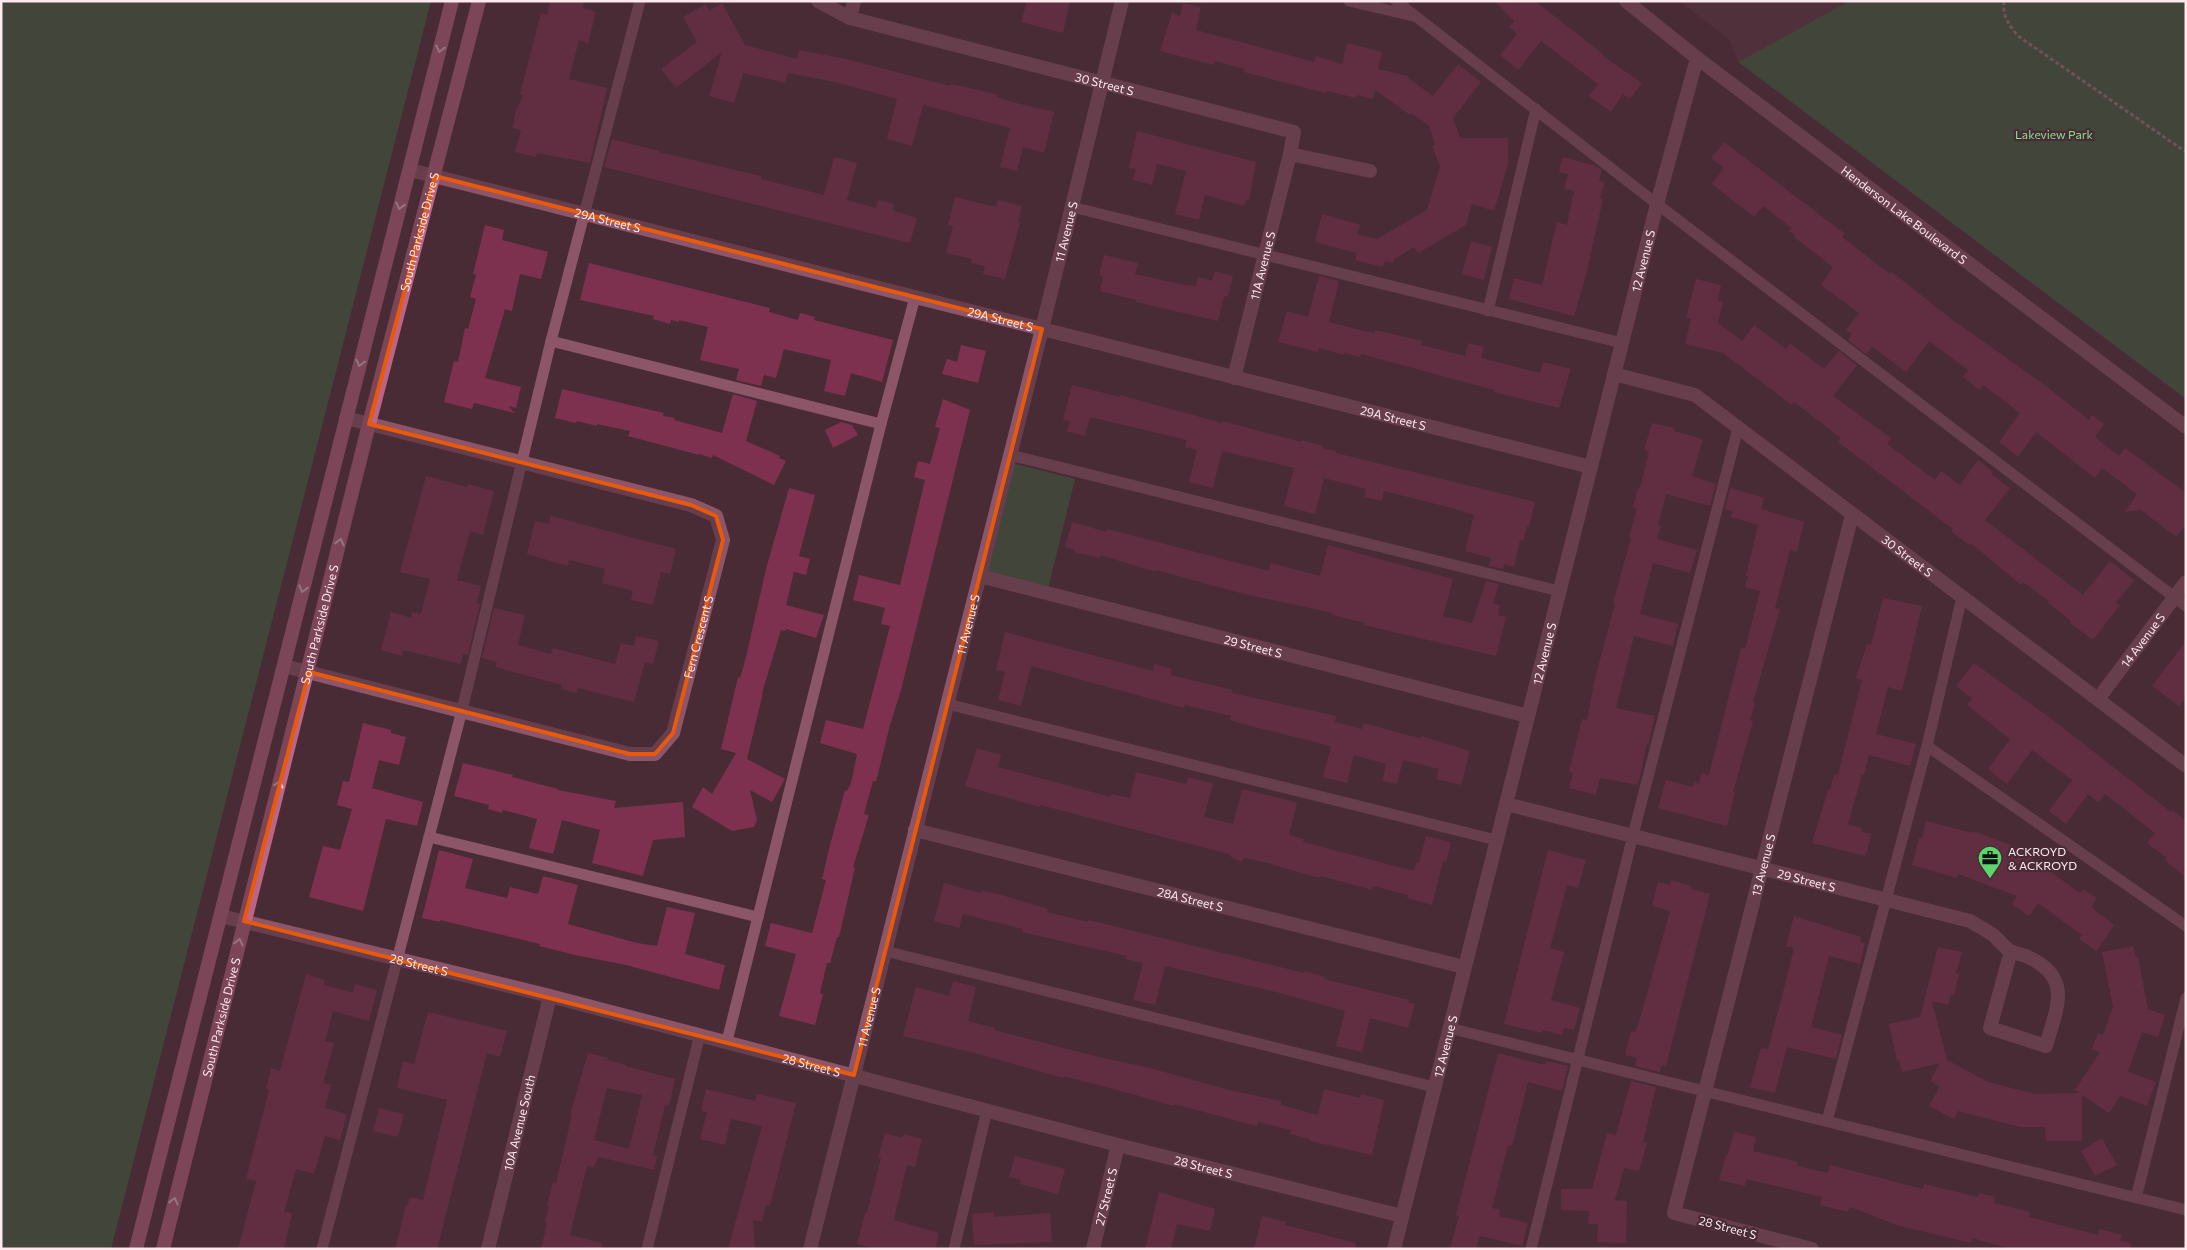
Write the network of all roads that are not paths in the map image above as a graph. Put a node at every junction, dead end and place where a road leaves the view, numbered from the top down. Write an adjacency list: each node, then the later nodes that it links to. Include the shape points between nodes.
1 (452, 1): 16 (main road, South Parkside Drive S, one-way to 16)
2 (479, 1): 18 (main road, South Parkside Drive S)
3 (640, 1): 21 (lane)
4 (818, 1): 11 (street, 30 Street S)
5 (854, 1): 11 (street)
6 (1122, 1): 13 (street, 11 Avenue S)
7 (1349, 1): 10 (lane)
8 (1396, 1): 10 (lane)
9 (1626, 1): 12 (street, Henderson Lake Boulevard S)
10 (1417, 17): 14 (lane)
11 (850, 18): 13 (street, 30 Street S)
12 (1697, 58): 19 (street, 12 Avenue S); 33 (street, Henderson Lake Boulevard S)
13 (1102, 83): 15 (street, 30 Street S, via 1294,132); 20 (street, 11 Avenue S)
14 (1536, 109): 19 (lane); 24 (lane)
15 (1290, 154): 17 (street); 22 (street, 11A Avenue S)
16 (410, 170): 18 (street, 29A Street S); 30 (main road, South Parkside Drive S, one-way to 30)
17 (1370, 171)
18 (435, 176): 21 (street, 29A Street S); 31 (main road, South Parkside Drive S)
19 (1657, 204): 27 (street, 12 Avenue S); 43 (lane)
20 (1072, 206): 22 (lane); 25 (street, 11 Avenue S)
21 (585, 213): 23 (street, 29A Street S); 26 (lane)
22 (1265, 256): 24 (lane); 29 (street, 11A Avenue S)
23 (915, 297): 25 (street, 29A Street S); 32 (lane)
24 (1488, 311): 27 (lane)
25 (1042, 329): 29 (street, 29A Street S); 35 (street, 11 Avenue S)
26 (551, 341): 32 (lane); 36 (lane)
27 (1622, 344): 28 (street, 12 Avenue S)
28 (1614, 374): 34 (street, 30 Street S, via 1695,395); 37 (street, 12 Avenue S)
29 (1234, 378): 37 (street, 29A Street S)
30 (346, 418): 31 (street, Fern Crescent S); 45 (main road, South Parkside Drive S, one-way to 45)
31 (369, 424): 36 (street, Fern Crescent S); 46 (main road, South Parkside Drive S, one-way to 31)
32 (881, 424): 61 (lane)
33 (2186, 427)
34 (1738, 428): 38 (street, 30 Street S); 55 (lane)
35 (1010, 454): 39 (street, 11 Avenue S); 41 (lane)
36 (522, 462): 49 (lane); 49 (street, Fern Crescent S, via 691,505 716,516 724,540 673,733 655,754 630,754)
37 (1591, 467): 41 (street, 12 Avenue S)
38 (1852, 515): 42 (street, 30 Street S); 58 (street, 13 Avenue S)
39 (980, 576): 48 (street, 11 Avenue S); 50 (street, 29 Street S)
40 (2186, 582): 43 (street, 14 Avenue S)
41 (1559, 591): 50 (street, 12 Avenue S)
42 (1962, 597): 47 (street, 30 Street S); 51 (lane)
43 (2174, 597): 44 (lane); 47 (street, 14 Avenue S)
44 (2186, 606)
45 (284, 666): 46 (street, Fern Crescent S); 60 (main road, South Parkside Drive S)
46 (309, 672): 49 (street, Fern Crescent S); 62 (main road, South Parkside Drive S, one-way to 46)
47 (2098, 699): 52 (street, 30 Street S)
48 (947, 704): 54 (street, 11 Avenue S); 57 (lane)
49 (462, 710): 56 (lane)
50 (1528, 716): 53 (street, 12 Avenue S)
51 (1927, 746): 59 (lane); 63 (lane)
52 (2186, 766)
53 (1506, 804): 55 (street, 29 Street S); 57 (street, 12 Avenue S)
54 (915, 830): 64 (street, 11 Avenue S); 67 (street, 28A Street S)
55 (1632, 835): 58 (street, 29 Street S); 73 (lane)
56 (429, 837): 61 (lane); 66 (lane)
57 (1496, 840): 67 (street, 12 Avenue S)
58 (1762, 867): 59 (street, 29 Street S); 76 (street, 13 Avenue S)
59 (1885, 899): 65 (street, 29 Street S, via 1970,921); 78 (lane)
60 (221, 916): 62 (street, 28 Street S); 84 (main road, South Parkside Drive S)
61 (758, 917): 72 (lane)
62 (244, 921): 66 (street, 28 Street S); 85 (main road, South Parkside Drive S, one-way to 62)
63 (2186, 926)
64 (885, 951): 74 (street, 11 Avenue S); 75 (lane)
65 (2011, 951): 65 (street, 29 Street S, via 1990,1028 2046,1046 2059,990 2054,978 2040,964)
66 (396, 958): 68 (street, 28 Street S); 86 (lane)
67 (1464, 968): 70 (street, 12 Avenue S)
68 (550, 996): 71 (street, 28 Street S); 87 (street, 10A Avenue South)
69 (2186, 998): 80 (lane)
70 (1449, 1028): 73 (lane); 75 (street, 12 Avenue S)
71 (700, 1034): 72 (street, 28 Street S); 88 (lane)
72 (727, 1041): 74 (street, 28 Street S)
73 (1577, 1060): 76 (lane); 93 (lane)
74 (854, 1075): 77 (street, 28 Street S); 89 (street, 11 Avenue S)
75 (1434, 1088): 83 (street, 12 Avenue S)
76 (1705, 1091): 78 (lane); 82 (street, 13 Avenue S)
77 (987, 1110): 79 (street, 28 Street S); 90 (lane)
78 (1827, 1121): 80 (lane)
79 (1118, 1145): 83 (street, 28 Street S); 91 (street, 27 Street S)
80 (2136, 1198): 81 (lane)
81 (2186, 1210)
82 (1674, 1212): 94 (street, 28 Street S)
83 (1402, 1216): 92 (street, 12 Avenue S)
84 (136, 1249)
85 (163, 1249)
86 (322, 1249)
87 (488, 1249)
88 (647, 1249)
89 (810, 1249)
90 (954, 1249)
91 (1092, 1249)
92 (1394, 1249)
93 (1531, 1249)
94 (1812, 1249)

